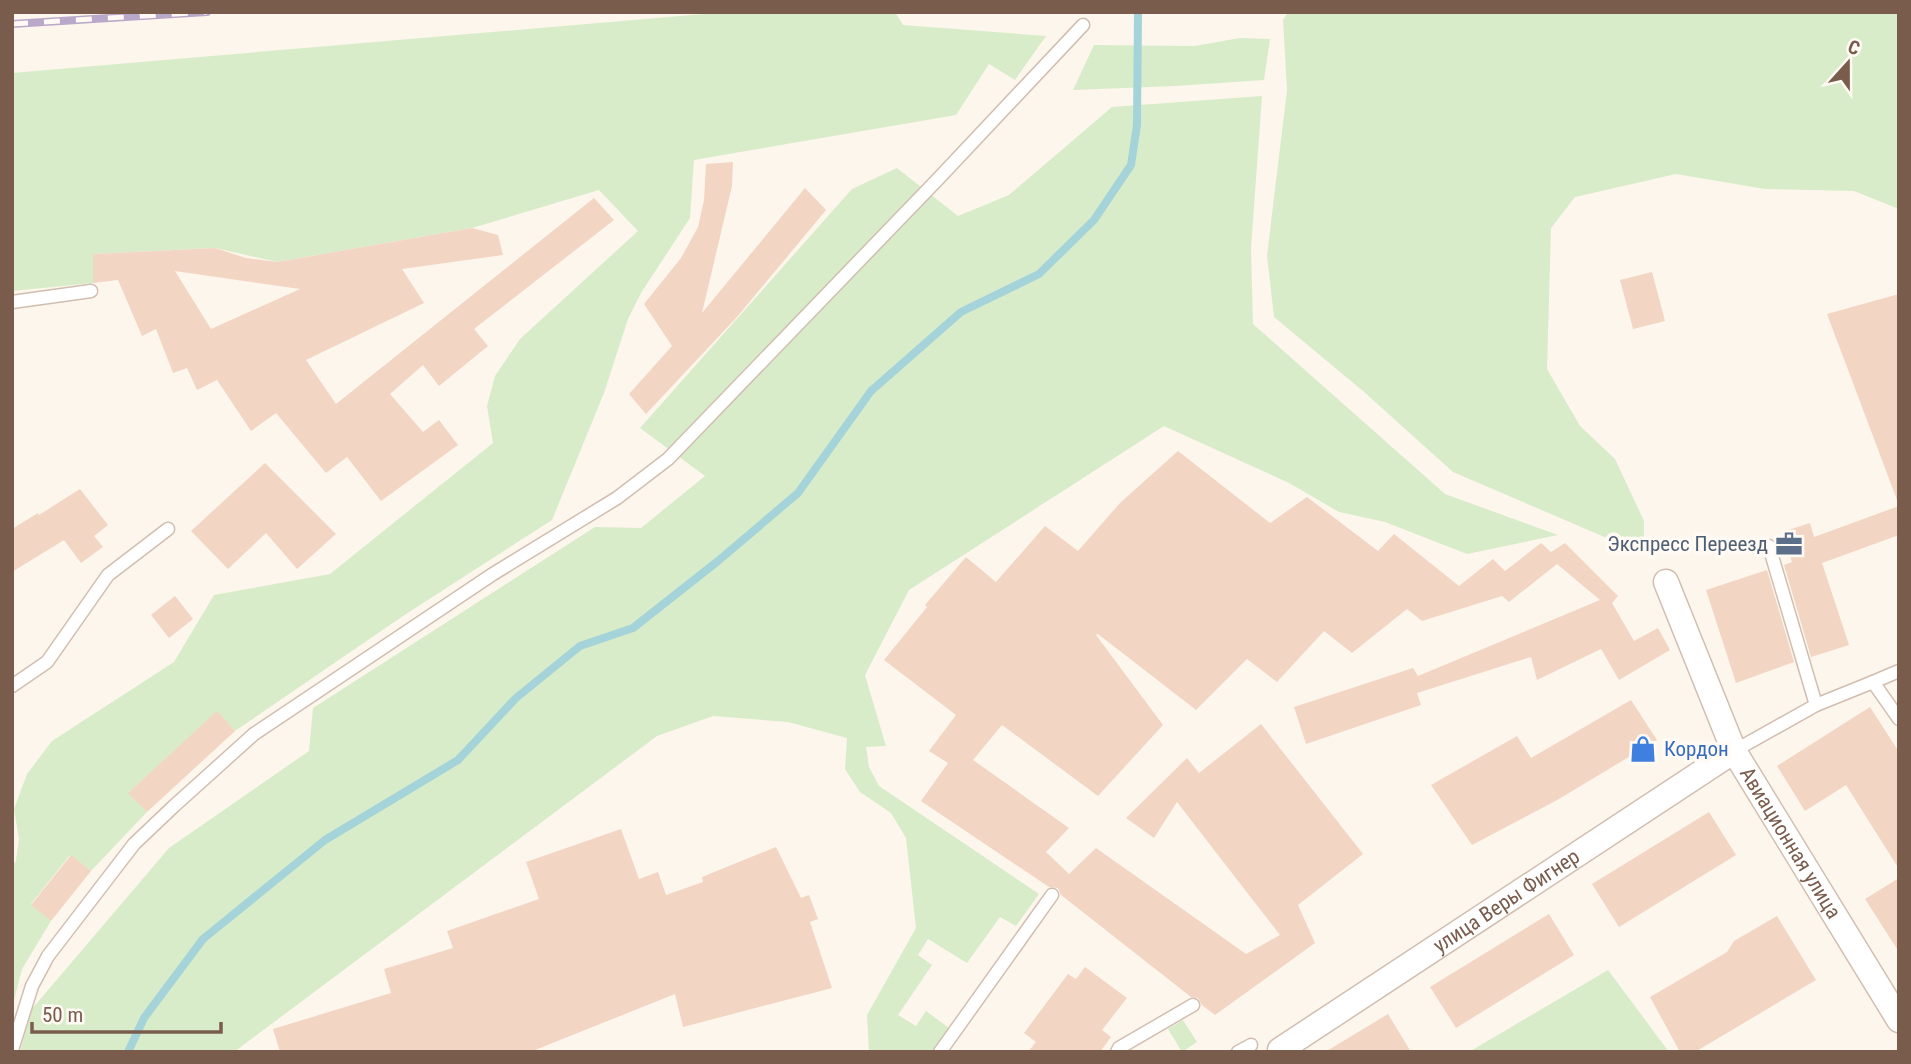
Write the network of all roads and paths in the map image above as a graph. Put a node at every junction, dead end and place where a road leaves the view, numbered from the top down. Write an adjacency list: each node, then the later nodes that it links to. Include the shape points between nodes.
1 (1083, 25): 17 (lane, via 668,459 617,498 493,574 254,734 134,844 48,956 32,986)
2 (91, 290): 3 (lane)
3 (12, 302)
4 (168, 529): 9 (lane, via 108,575 47,662)
5 (1769, 545): 10 (lane)
6 (1666, 582): 12 (street, Авиационная улица)
7 (1899, 671): 8 (lane)
8 (1873, 682): 10 (lane); 11 (lane)
9 (12, 686)
10 (1816, 705): 12 (lane)
11 (1899, 719)
12 (1734, 751): 15 (street, Авиационная улица); 18 (street, улица Веры Фигнер)
13 (1052, 895): 19 (lane)
14 (1193, 1005): 20 (lane)
15 (1899, 1020)
16 (1251, 1045): 21 (lane)
17 (12, 1050)
18 (1280, 1051)
19 (940, 1052)
20 (1117, 1052)
21 (1238, 1052)

